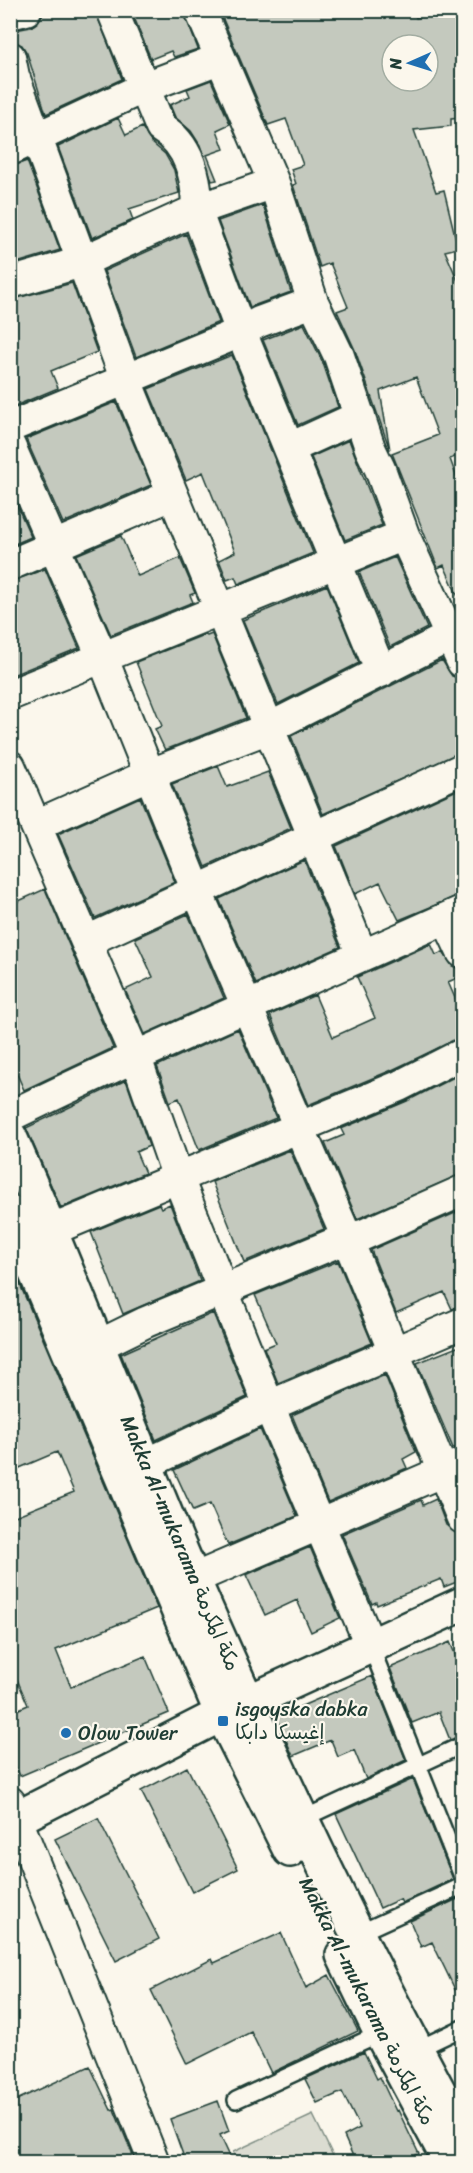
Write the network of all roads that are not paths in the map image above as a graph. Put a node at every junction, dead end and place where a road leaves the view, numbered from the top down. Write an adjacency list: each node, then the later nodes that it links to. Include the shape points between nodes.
1 (26, 10): 4 (street)
2 (112, 10): 7 (street)
3 (200, 10): 6 (street)
4 (10, 14)
5 (10, 57): 8 (street)
6 (219, 59): 7 (street); 10 (street)
7 (145, 87): 8 (street); 11 (street, via 161,128 176,136 185,152 198,193)
8 (39, 138): 9 (street); 12 (street)
9 (10, 150)
10 (274, 183): 11 (street); 14 (street)
11 (196, 210): 12 (street); 15 (street)
12 (81, 261): 13 (street); 16 (street)
13 (10, 283)
14 (313, 302): 15 (street); 17 (street, via 339,356)
15 (241, 332): 16 (street); 20 (street)
16 (124, 378): 18 (street); 21 (street)
17 (360, 416): 20 (street); 22 (street)
18 (10, 427)
19 (10, 446): 23 (street)
20 (290, 448): 24 (street)
21 (172, 495): 23 (street); 26 (street)
22 (404, 535): 24 (street); 27 (street)
23 (54, 545): 25 (street); 28 (street)
24 (336, 562): 26 (street); 29 (street)
25 (10, 565)
26 (220, 610): 28 (street); 31 (street)
27 (458, 643): 29 (street)
28 (103, 659): 30 (street); 34 (street)
29 (381, 672): 31 (street)
30 (10, 695)
31 (269, 728): 34 (street); 36 (street)
32 (10, 766): 35 (street)
33 (462, 769): 36 (street)
34 (148, 775): 35 (street); 37 (street)
35 (36, 825): 39 (street)
36 (315, 837): 37 (street); 41 (street)
37 (196, 889): 39 (street); 42 (street)
38 (454, 914): 40 (street); 41 (street)
39 (87, 941): 44 (street)
40 (462, 952)
41 (362, 955): 42 (street)
42 (247, 1008): 44 (street); 46 (street)
43 (462, 1054): 46 (street)
44 (135, 1055): 45 (street); 48 (street)
45 (10, 1116)
46 (300, 1128): 48 (street); 52 (street)
47 (10, 1137): 51 (main road, Makka Al-mukarama مكة المكرمة)
48 (178, 1178): 51 (street); 53 (street)
49 (462, 1191): 52 (street)
50 (10, 1212): 65 (main road, Makka Al-mukarama مكة المكرمة)
51 (52, 1230): 55 (main road, Makka Al-mukarama مكة المكرمة)
52 (347, 1238): 53 (street); 56 (street)
53 (224, 1289): 55 (street); 57 (street)
54 (462, 1323): 56 (street)
55 (97, 1346): 58 (main road, Makka Al-mukarama مكة المكرمة)
56 (395, 1351): 57 (street); 59 (street)
57 (269, 1406): 58 (street); 61 (street)
58 (146, 1464): 62 (main road, Makka Al-mukarama مكة المكرمة)
59 (453, 1467): 60 (street); 61 (street)
60 (462, 1518)
61 (319, 1524): 62 (street); 64 (street)
62 (193, 1579): 65 (main road, Makka Al-mukarama مكة المكرمة)
63 (462, 1604): 64 (main road)
64 (371, 1647): 65 (main road); 67 (lane)
65 (236, 1709): 68 (main road); 69 (main road, Makka Al-mukarama مكة المكرمة); 74 (main road, Makka Al-mukarama مكة المكرمة)
66 (462, 1745): 67 (lane)
67 (418, 1766): 69 (lane); 70 (lane)
68 (13, 1814): 78 (street)
69 (300, 1820): 72 (main road, Makka Al-mukarama مكة المكرمة)
70 (462, 1876)
71 (462, 1886): 72 (lane)
72 (357, 1934): 75 (main road, Makka Al-mukarama مكة المكرمة)
73 (462, 2028): 75 (lane)
74 (381, 2033): 76 (lane); 77 (main road, Makka Al-mukarama مكة المكرمة)
75 (416, 2050): 77 (main road, Makka Al-mukarama مكة المكرمة)
76 (236, 2100)
77 (456, 2153)
78 (154, 2163)

